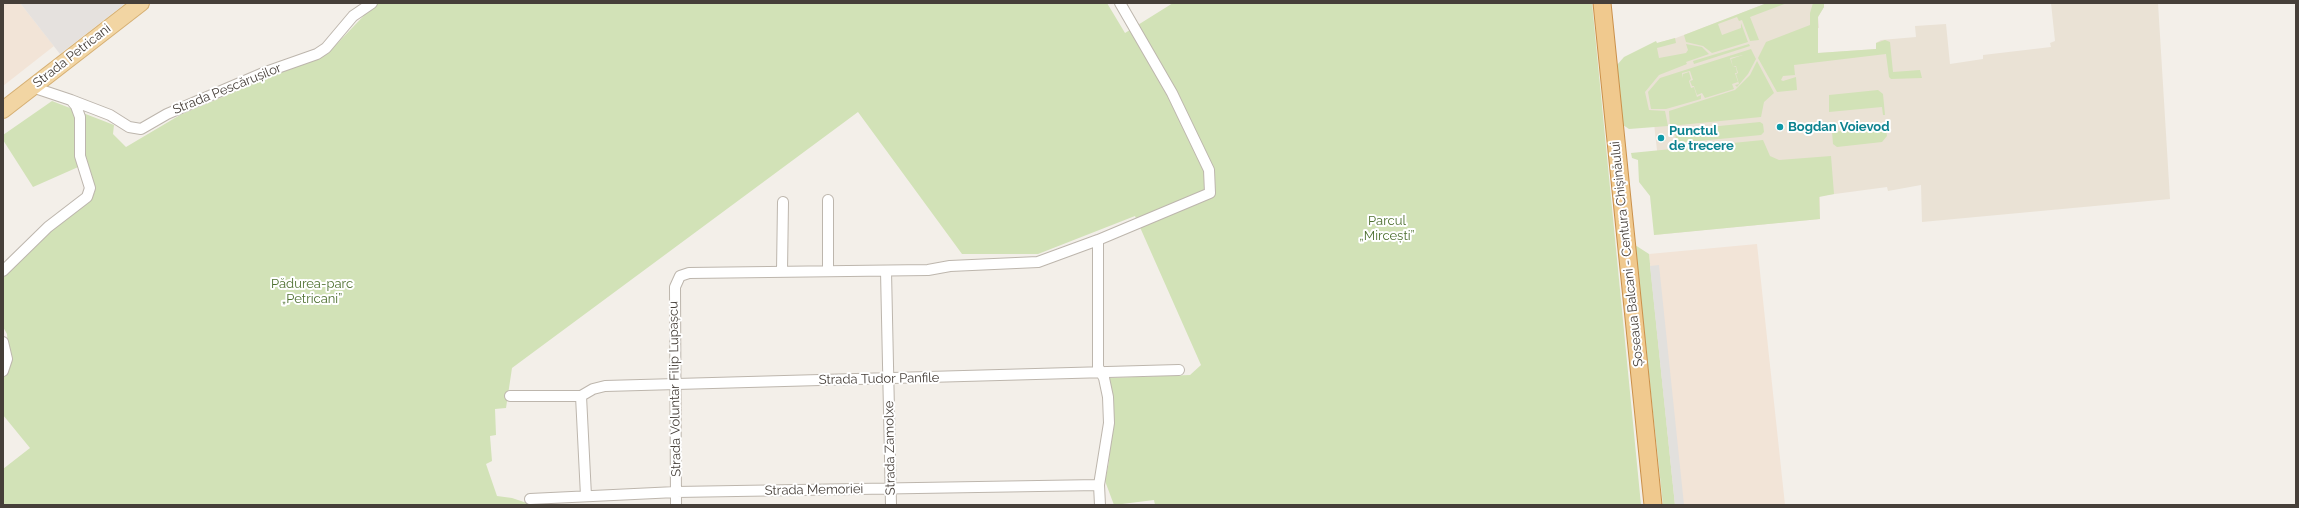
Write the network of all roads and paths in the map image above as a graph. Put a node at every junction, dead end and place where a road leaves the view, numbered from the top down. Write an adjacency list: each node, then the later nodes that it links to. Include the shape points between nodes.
1 (141, 3): 5 (main road, Strada Petricani)
2 (372, 3): 6 (street, Strada Pescărușilor, via 353,16 326,48 317,54 263,73 166,114 141,129 129,127 110,115)
3 (1120, 3): 10 (street, via 1172,93 1209,170 1210,193)
4 (1602, 3): 32 (highway, Șoseaua Balcani - Centura Chișinăului)
5 (32, 87): 6 (street, Strada Pescărușilor); 7 (main road, Strada Petricani)
6 (71, 100): 11 (street, via 80,117 80,156 90,188 87,197 48,227)
7 (3, 110)
8 (828, 200): 14 (street)
9 (783, 202): 12 (street)
10 (1098, 240): 13 (street, via 1038,262); 18 (street, via 1098,367)
11 (3, 271)
12 (782, 271): 14 (street); 20 (street, Strada Voluntar Filip Lupașcu, via 689,273 680,276 674,287)
13 (886, 271): 14 (street); 19 (street, Strada Zamolxe)
14 (828, 272)
15 (3, 342): 17 (street, via 7,359)
16 (1179, 370): 18 (street, Strada Tudor Panfile)
17 (3, 371)
18 (1101, 373): 19 (street, Strada Tudor Panfile); 23 (street, via 1108,397 1109,423)
19 (888, 379): 20 (street, Strada Tudor Panfile); 24 (street, Strada Zamolxe)
20 (674, 384): 22 (street, Strada Tudor Panfile, via 605,386); 25 (street, Strada Voluntar Filip Lupașcu)
21 (510, 396): 22 (street, Strada Tudor Panfile)
22 (581, 396): 26 (street)
23 (1100, 485): 24 (street, Strada Memoriei); 31 (street)
24 (890, 488): 25 (street, Strada Memoriei); 30 (street, Strada Zamolxe)
25 (676, 492): 28 (street, Strada Memoriei); 29 (street, Strada Voluntar Filip Lupașcu)
26 (586, 496): 27 (street, Strada Memoriei); 28 (street, Strada Memoriei)
27 (530, 499)
28 (607, 500)
29 (676, 505)
30 (891, 505)
31 (1100, 505)
32 (1653, 505)

